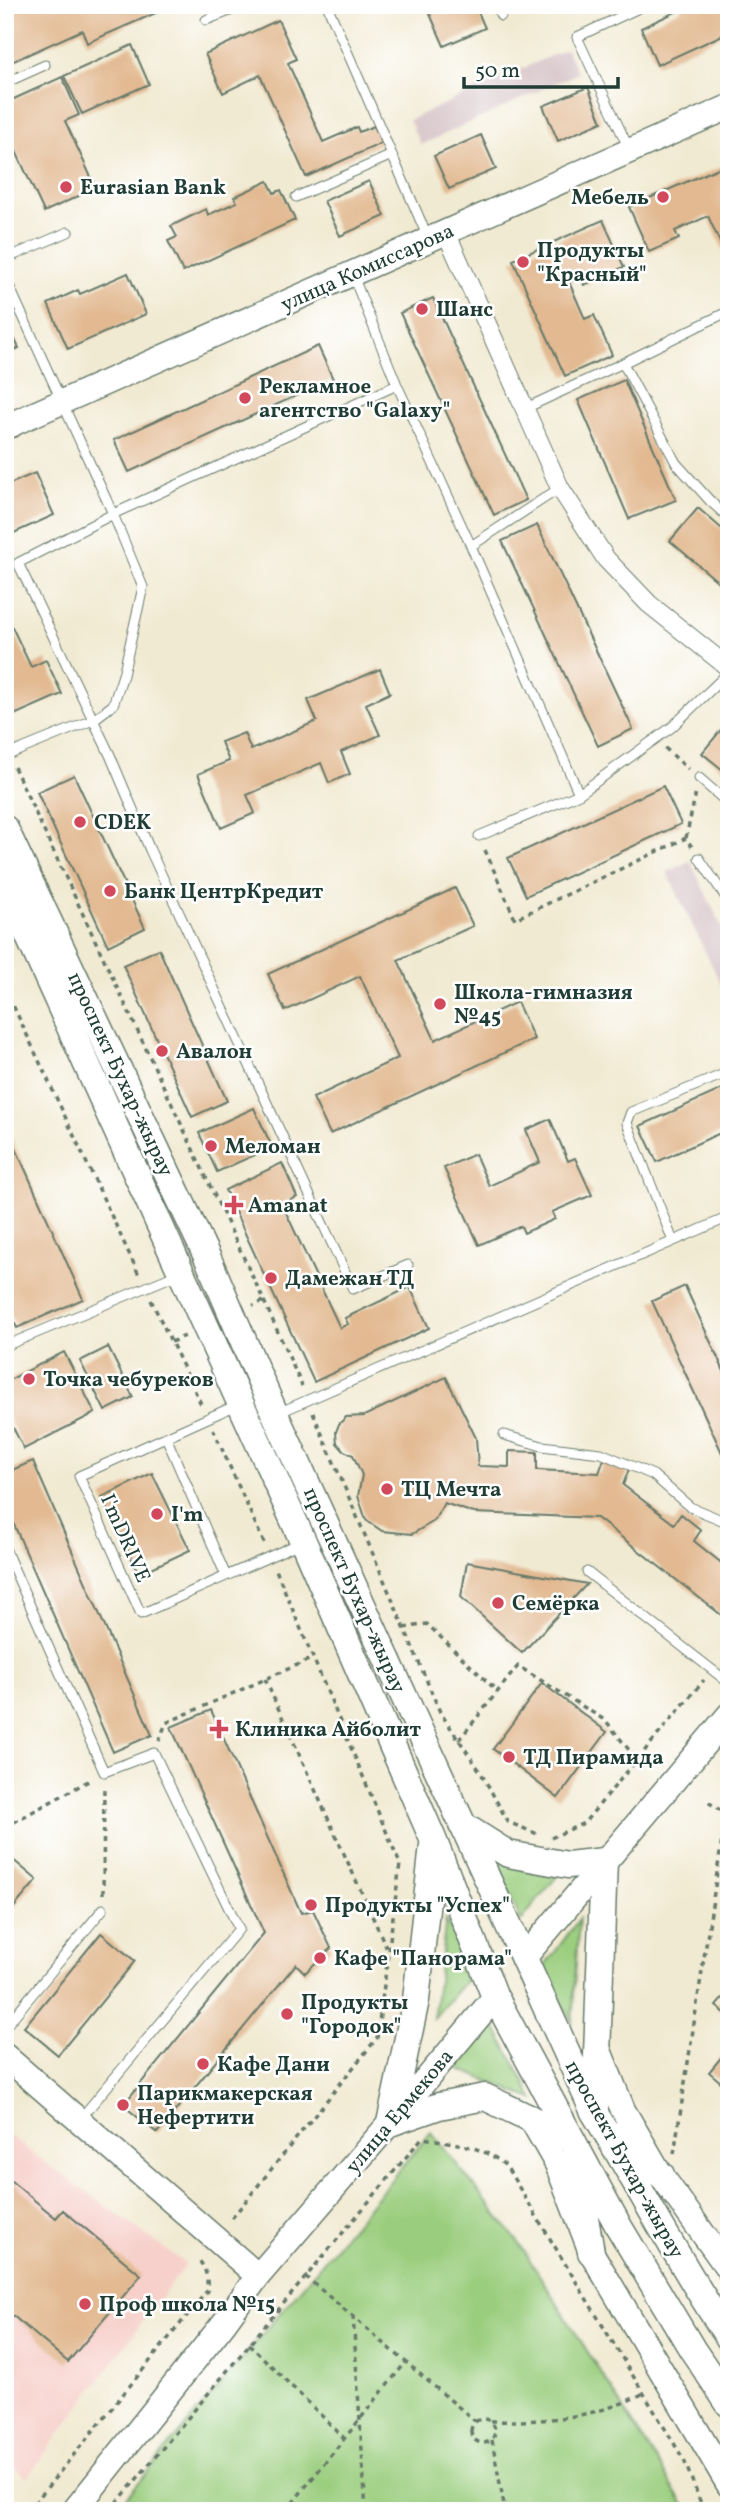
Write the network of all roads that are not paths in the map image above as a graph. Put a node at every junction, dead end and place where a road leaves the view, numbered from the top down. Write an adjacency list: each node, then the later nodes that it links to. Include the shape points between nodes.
1 (245, 5): 6 (lane)
2 (327, 5): 11 (lane)
3 (497, 5): 5 (lane)
4 (640, 7): 10 (lane, via 577,37)
5 (501, 16)
6 (206, 20)
7 (45, 65): 8 (lane)
8 (5, 83)
9 (729, 107): 10 (street, улица Комиссарова)
10 (630, 150): 14 (street, улица Комиссарова)
11 (392, 155): 12 (lane); 14 (lane)
12 (296, 197)
13 (68, 232): 15 (lane)
14 (438, 236): 16 (street, улица Комиссарова); 22 (street)
15 (5, 259)
16 (352, 275): 20 (lane); 21 (street, улица Комиссарова)
17 (5, 277): 21 (lane)
18 (729, 314): 19 (lane)
19 (624, 363): 22 (lane); 26 (lane, via 676,463)
20 (397, 386): 25 (lane); 27 (lane)
21 (63, 402): 23 (street, улица Комиссарова); 25 (lane)
22 (526, 408): 24 (street)
23 (7, 425)
24 (560, 488): 27 (lane); 28 (street, via 606,559 649,604)
25 (113, 514): 29 (lane, via 142,587 113,705); 29 (lane, via 18,563)
26 (729, 518)
27 (471, 546): 32 (lane)
28 (729, 670): 32 (lane, via 673,727)
29 (93, 719): 30 (lane); 43 (lane, via 353,1289)
30 (7, 755)
31 (699, 778): 33 (lane)
32 (579, 794): 35 (lane)
33 (729, 804)
34 (5, 829): 42 (main road, проспект Бухар-жырау)
35 (479, 836)
36 (699, 858): 38 (lane)
37 (5, 884): 44 (main road, проспект Бухар-жырау)
38 (729, 902)
39 (729, 1072): 41 (lane, via 631,1112 627,1123)
40 (729, 1217): 41 (lane)
41 (673, 1241): 47 (lane)
42 (209, 1261): 44 (main road); 47 (main road, проспект Бухар-жырау)
43 (408, 1265)
44 (183, 1272): 45 (lane); 46 (main road, проспект Бухар-жырау)
45 (5, 1346)
46 (241, 1404): 49 (lane, I'mDRIVE); 51 (main road, проспект Бухар-жырау)
47 (275, 1414): 57 (main road, проспект Бухар-жырау)
48 (504, 1435): 50 (lane, via 542,1446 601,1453 653,1475 690,1507)
49 (166, 1437): 54 (lane); 54 (lane, I'mDRIVE, via 79,1476 141,1614)
50 (729, 1523)
51 (303, 1541): 54 (lane, I'mDRIVE); 58 (main road, проспект Бухар-жырау)
52 (5, 1549): 68 (lane, via 104,1772 155,1753 239,1929)
53 (587, 1572): 55 (lane)
54 (226, 1576)
55 (729, 1683)
56 (729, 1715): 59 (street, улица Ермекова)
57 (462, 1825): 59 (main road, via 508,1854 568,1865); 61 (main road, проспект Бухар-жырау)
58 (433, 1839): 62 (main road, проспект Бухар-жырау); 69 (main road, via 416,2000)
59 (604, 1861): 61 (street, улица Ермекова); 64 (main road)
60 (103, 1909): 63 (lane)
61 (523, 1959): 62 (main road, улица Ермекова); 66 (main road, проспект Бухар-жырау)
62 (495, 1997): 69 (street, улица Ермекова); 70 (main road, проспект Бухар-жырау)
63 (5, 2027)
64 (598, 2048): 66 (main road); 71 (street, via 623,2110)
65 (5, 2056): 68 (street)
66 (594, 2112): 71 (main road, проспект Бухар-жырау)
67 (530, 2117): 69 (main road, via 485,2097); 70 (main road); 72 (street, via 557,2164)
68 (80, 2119): 74 (street)
69 (390, 2123): 74 (street, улица Ермекова)
70 (571, 2138): 72 (main road); 76 (main road, проспект Бухар-жырау, via 619,2227)
71 (659, 2175): 73 (street); 75 (main road, проспект Бухар-жырау, via 694,2285)
72 (591, 2252): 77 (street)
73 (729, 2270)
74 (258, 2276): 80 (street, улица Ермекова)
75 (729, 2338)
76 (729, 2404)
77 (729, 2485)
78 (5, 2504): 79 (lane)
79 (13, 2511)
80 (74, 2511)

